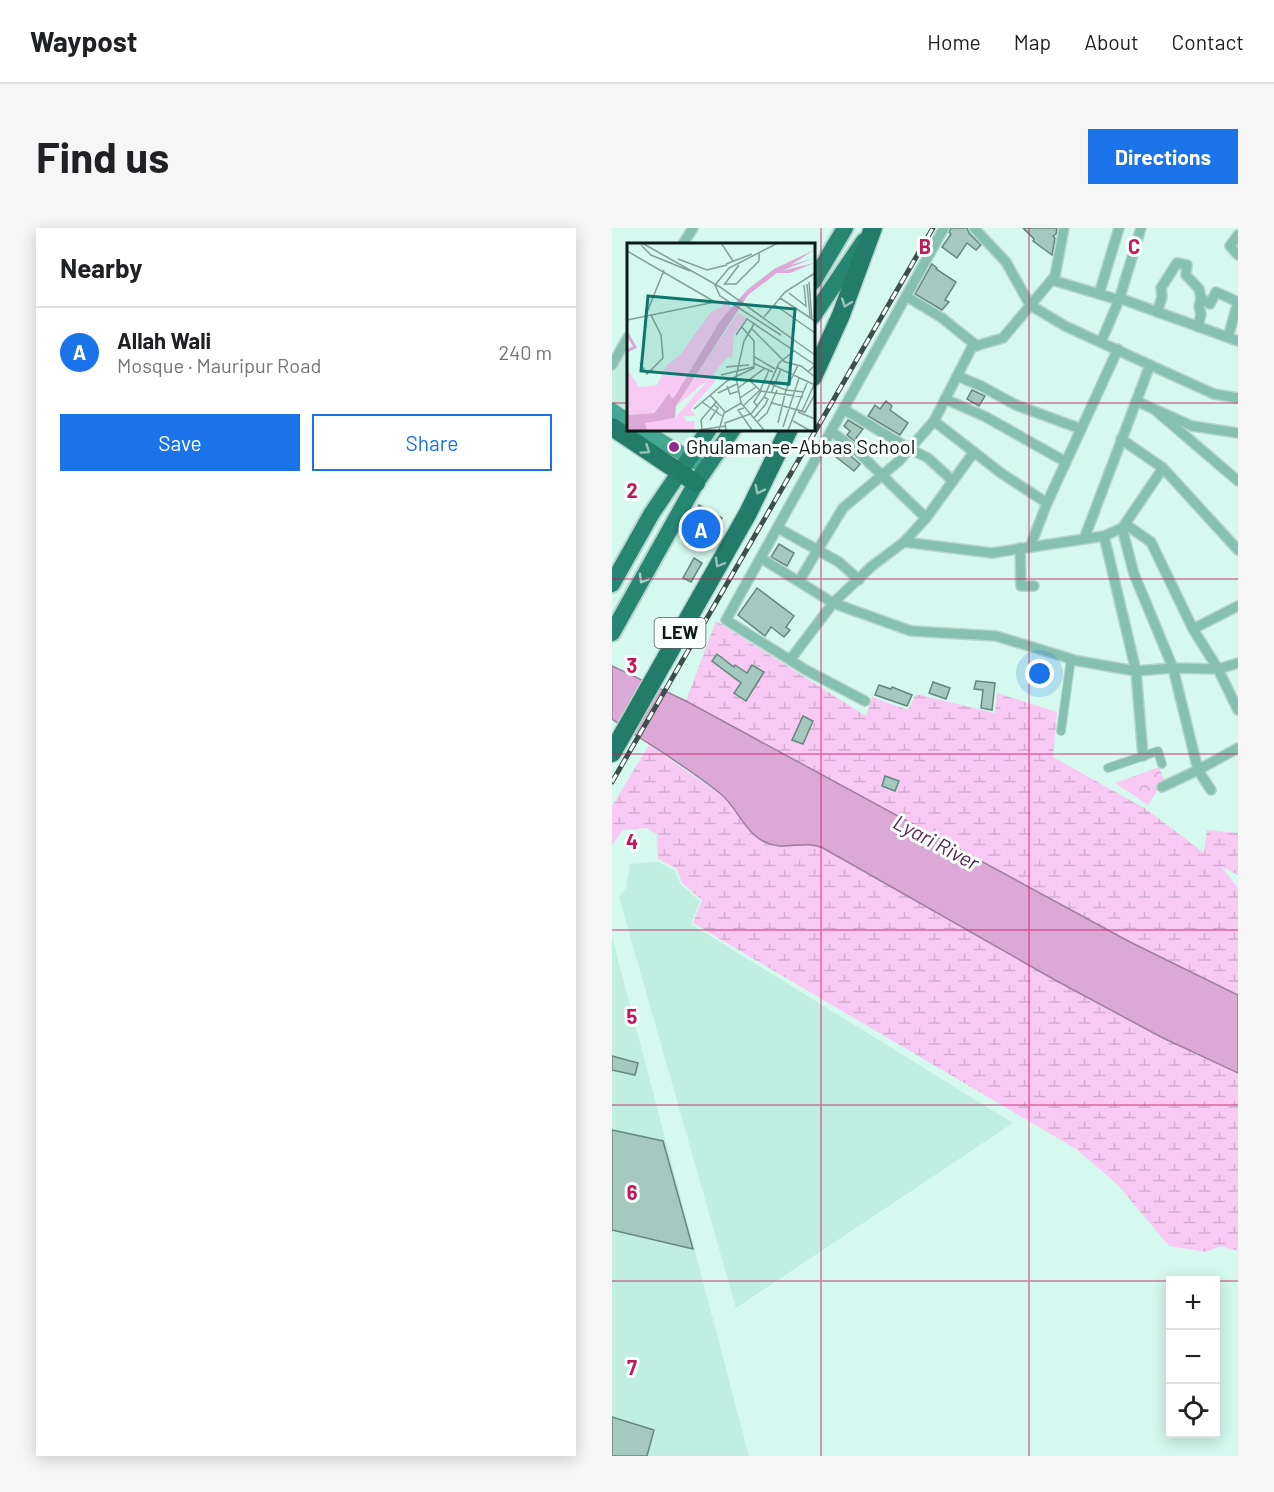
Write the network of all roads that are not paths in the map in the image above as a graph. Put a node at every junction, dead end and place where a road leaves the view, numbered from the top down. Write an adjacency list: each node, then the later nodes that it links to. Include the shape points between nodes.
1 (693, 228): 10 (street)
2 (845, 228): 12 (highway)
3 (872, 228): 20 (highway); 30 (highway, one-way to 30, via 841,315)
4 (944, 228): 15 (street)
5 (974, 228): 18 (street, via 1006,262)
6 (1064, 228): 13 (street)
7 (1119, 228): 14 (street)
8 (1141, 228): 17 (street)
9 (1238, 235): 11 (street, via 1230,246)
10 (684, 243)
11 (1238, 255)
12 (814, 280)
13 (1052, 280): 14 (street); 18 (street)
14 (1099, 294): 17 (street)
15 (906, 296): 26 (street); 35 (street)
16 (1201, 298): 19 (street, via 1199,289 1186,275 1187,265 1178,263 1161,288); 21 (street); 22 (street, via 1210,304 1216,292 1238,302)
17 (1119, 299): 19 (street); 25 (street)
18 (1030, 305): 25 (street); 26 (street, via 1002,338)
19 (1157, 312): 21 (street)
20 (814, 315)
21 (1198, 327): 22 (street)
22 (1228, 337): 24 (street)
23 (627, 339): 29 (street)
24 (1238, 341)
25 (1101, 342): 27 (street)
26 (977, 346): 31 (street, via 972,347)
27 (1118, 349): 28 (street); 41 (street)
28 (1150, 365): 32 (street, via 1214,394); 34 (street)
29 (612, 366)
30 (814, 375)
31 (957, 376): 33 (street); 41 (street, via 1017,405)
32 (1238, 398)
33 (945, 399): 39 (street); 51 (street)
34 (1136, 401): 37 (street); 48 (street)
35 (843, 409): 46 (street); 49 (street)
36 (612, 410): 38 (main road)
37 (1155, 410): 47 (street, via 1192,426); 57 (street)
38 (627, 420)
39 (934, 421): 49 (street); 50 (street)
40 (612, 427): 52 (highway, one-way to 52)
41 (1081, 429): 51 (street)
42 (643, 430): 52 (main road)
43 (708, 430): 52 (highway)
44 (732, 430): 54 (highway)
45 (789, 430): 88 (highway, LEW, one-way to 88, via 748,513)
46 (831, 431): 55 (street); 61 (street)
47 (1238, 433)
48 (1121, 439): 53 (street); 63 (street)
49 (910, 449): 55 (street); 56 (street, via 928,458)
50 (974, 452): 56 (street); 58 (street)
51 (1066, 462): 58 (street)
52 (684, 465): 54 (highway); 72 (highway)
53 (1163, 468): 60 (street); 67 (street)
54 (701, 476): 77 (highway, one-way to 77)
55 (882, 476): 59 (street); 68 (street, via 843,508)
56 (953, 481): 59 (street)
57 (1238, 481)
58 (1047, 503): 65 (street)
59 (926, 518): 64 (street)
60 (1124, 526): 62 (street); 76 (street, via 1151,542); 81 (street, via 1134,574)
61 (778, 528): 68 (street); 69 (street)
62 (1104, 536): 63 (street); 83 (street)
63 (1084, 539): 65 (street)
64 (904, 542): 66 (street, via 992,553); 70 (street)
65 (1030, 547): 66 (street)
66 (1020, 548): 73 (street, via 1021,586)
67 (1238, 550)
68 (817, 551): 70 (street, via 839,562); 71 (street)
69 (761, 558): 71 (street); 79 (street, via 726,620)
70 (859, 580): 74 (street)
71 (799, 581): 74 (street)
72 (612, 584)
73 (1034, 586)
74 (833, 603): 78 (street, via 910,631 996,636); 79 (street)
75 (1238, 606): 76 (street)
76 (1193, 629): 82 (street)
77 (612, 633)
78 (1071, 659): 83 (street); 86 (street)
79 (790, 660): 84 (street)
80 (1238, 663): 82 (street)
81 (1173, 668): 82 (street); 83 (street); 92 (street)
82 (1218, 669): 85 (street)
83 (1136, 671): 89 (street)
84 (865, 700)
85 (1238, 710)
86 (1061, 731)
87 (1238, 748): 92 (street)
88 (612, 753)
89 (1143, 756): 90 (street, via 1158,751); 91 (street)
90 (1162, 764)
91 (1108, 768)
92 (1198, 770): 93 (street); 94 (street)
93 (1162, 787)
94 (1211, 790)

